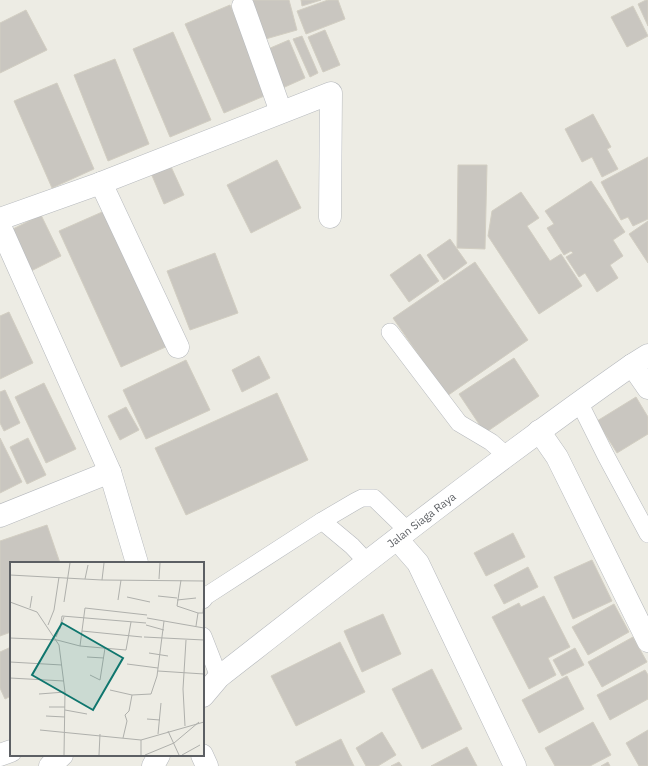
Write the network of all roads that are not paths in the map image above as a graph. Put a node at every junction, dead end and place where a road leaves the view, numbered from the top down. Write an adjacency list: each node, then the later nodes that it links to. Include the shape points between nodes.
1 (243, 6): 2 (street)
2 (281, 112): 3 (street); 4 (street, via 331,93)
3 (101, 183): 5 (street); 8 (street)
4 (330, 217)
5 (0, 219)
6 (0, 226): 14 (street)
7 (390, 332): 13 (lane, via 459,424 490,442)
8 (178, 347)
9 (640, 360): 10 (street); 11 (street, Jalan Siaga Raya)
10 (648, 388)
11 (579, 402): 12 (street, Jalan Siaga Raya); 17 (lane)
12 (539, 431): 13 (street, Jalan Siaga Raya); 23 (street, via 557,457)
13 (507, 456): 18 (street, Jalan Siaga Raya)
14 (110, 472): 15 (street); 19 (street)
15 (0, 516)
16 (322, 521): 18 (lane, via 362,498 374,498); 20 (lane); 21 (lane)
17 (648, 534)
18 (403, 535): 20 (street, Jalan Siaga Raya); 34 (street)
19 (137, 562)
20 (368, 562): 24 (street, Jalan Siaga Raya)
21 (204, 599)
22 (204, 639): 24 (lane)
23 (648, 641)
24 (219, 677): 25 (street, Jalan Siaga Raya)
25 (204, 695)
26 (10, 751): 27 (street)
27 (0, 754)
28 (61, 756): 31 (street)
29 (158, 756): 32 (street)
30 (202, 756): 33 (street)
31 (50, 766)
32 (153, 766)
33 (207, 766)
34 (515, 766)

